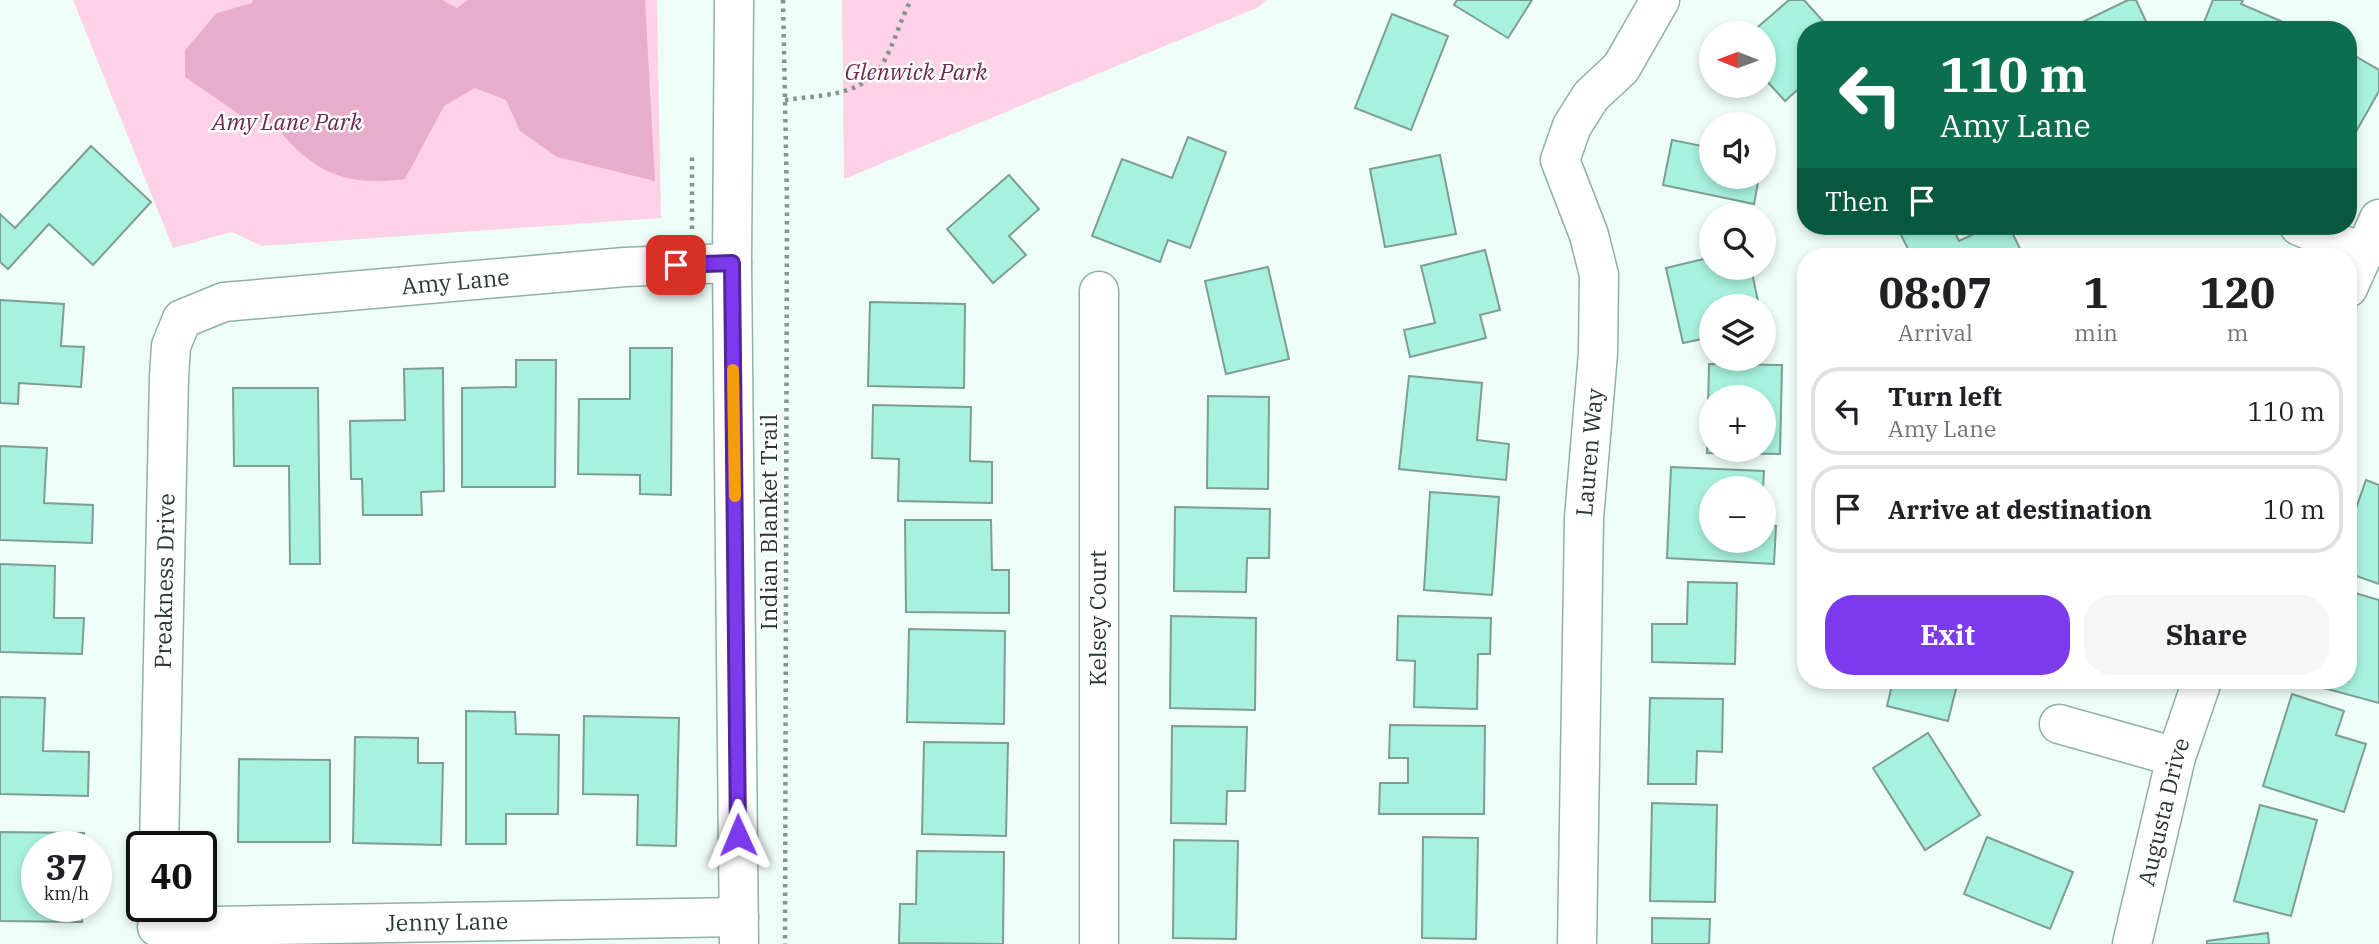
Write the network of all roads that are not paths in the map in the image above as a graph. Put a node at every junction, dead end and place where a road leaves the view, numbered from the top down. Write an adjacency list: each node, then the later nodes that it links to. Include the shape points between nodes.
1 (734, 0): 8 (street)
2 (1660, 0): 19 (street, Lauren Way, via 1621,68 1591,96 1572,126 1560,160 1599,275 1598,353 1584,518)
3 (2379, 219): 7 (street)
4 (2320, 235): 5 (street)
5 (2350, 248)
6 (2357, 251): 7 (street)
7 (2362, 253): 9 (street)
8 (732, 263): 11 (street, Amy Lane, via 625,267 224,302); 17 (street)
9 (2357, 266)
10 (1099, 291): 18 (street, Kelsey Court)
11 (182, 319): 15 (street, Preakness Drive, via 171,346 169,377)
12 (2199, 689): 14 (street, Augusta Drive)
13 (2059, 724): 14 (street)
14 (2176, 758): 20 (street, Augusta Drive)
15 (159, 831)
16 (157, 926): 17 (street, Jenny Lane)
17 (739, 930)
18 (1099, 944)
19 (1577, 944)
20 (2132, 944)

